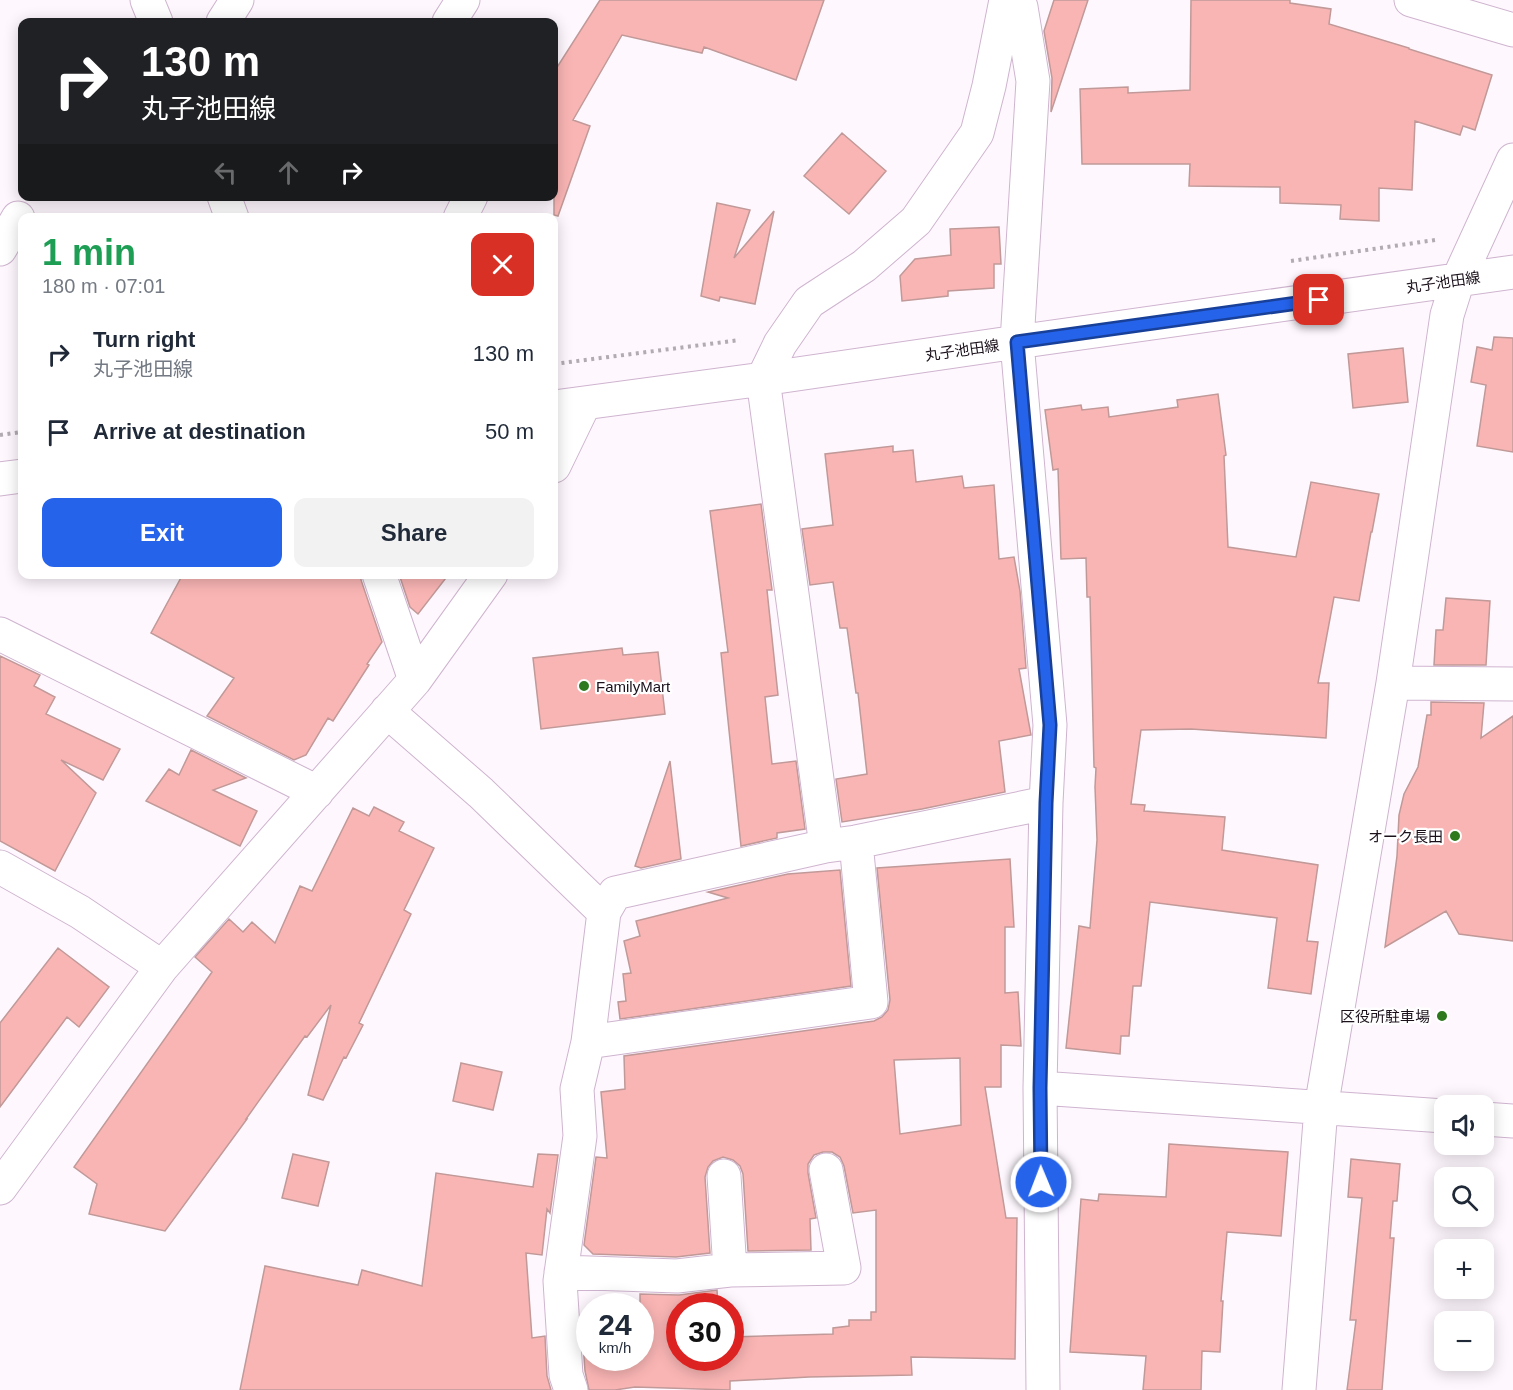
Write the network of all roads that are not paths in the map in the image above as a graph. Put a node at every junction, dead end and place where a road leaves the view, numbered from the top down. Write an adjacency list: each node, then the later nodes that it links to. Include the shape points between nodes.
1 (147, 0): 7 (street)
2 (237, 0): 8 (street)
3 (463, 0): 9 (street)
4 (1006, 0): 17 (street, via 977,133 916,221 864,266 809,302 780,344)
5 (1017, 0): 16 (street, via 1033,81)
6 (1411, 0): 10 (street)
7 (154, 18)
8 (226, 18)
9 (452, 18)
10 (1513, 30)
11 (1513, 160): 15 (street)
12 (18, 218): 13 (street)
13 (0, 249)
14 (1513, 272): 15 (street, 丸子池田線)
15 (1458, 280): 16 (street, 丸子池田線); 26 (street, via 1447,315)
16 (1017, 342): 17 (street, 丸子池田線); 30 (street, via 1050,725)
17 (763, 379): 18 (street, 丸子池田線); 31 (street)
18 (569, 405): 19 (street)
19 (558, 450)
20 (18, 477): 21 (street)
21 (0, 479)
22 (381, 579): 25 (street)
23 (487, 579): 25 (street)
24 (0, 634): 29 (street)
25 (415, 680): 28 (street)
26 (1393, 683): 27 (street); 37 (street)
27 (1513, 684)
28 (387, 711): 29 (street); 33 (street, via 481,793)
29 (317, 792): 34 (street)
30 (1046, 803): 31 (street); 36 (street)
31 (841, 844): 33 (street, via 615,893); 35 (street, via 871,1002)
32 (0, 867): 34 (street, via 80,912)
33 (604, 912): 35 (street)
34 (162, 967): 43 (street)
35 (588, 1042): 45 (street, via 577,1089 580,1136)
36 (1040, 1088): 37 (street); 47 (street)
37 (1321, 1108): 38 (street); 48 (street)
38 (1434, 1115)
39 (1494, 1120): 40 (street)
40 (1513, 1121)
41 (826, 1170): 44 (street, via 844,1268)
42 (724, 1176): 44 (street)
43 (0, 1188)
44 (730, 1270): 45 (street, via 677,1276)
45 (561, 1272): 46 (street, via 566,1375)
46 (571, 1390)
47 (1043, 1390)
48 (1299, 1390)

